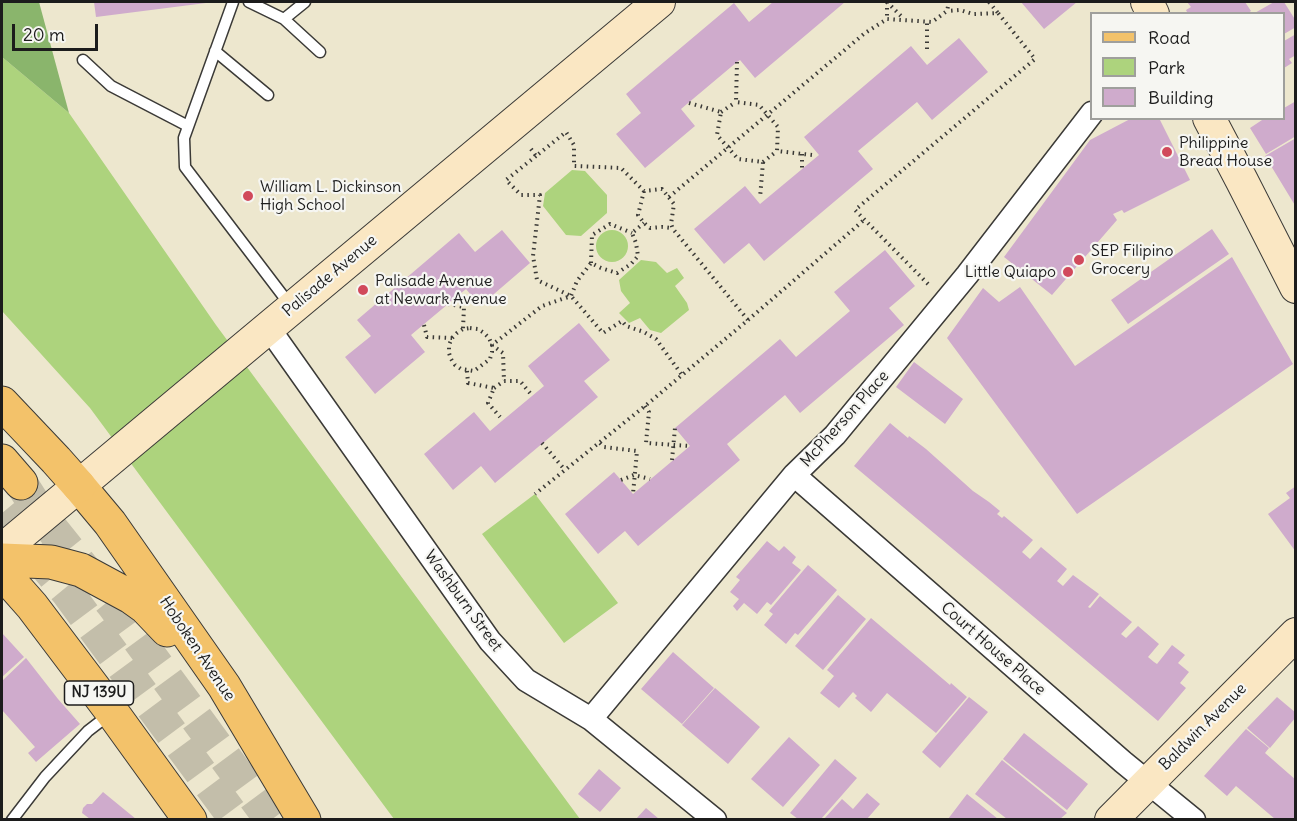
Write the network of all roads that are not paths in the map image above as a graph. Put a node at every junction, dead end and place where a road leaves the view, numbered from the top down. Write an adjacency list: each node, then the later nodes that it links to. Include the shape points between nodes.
1 (233, 2): 6 (lane)
2 (249, 2): 5 (lane)
3 (305, 2): 5 (lane)
4 (659, 2): 14 (main road, Palisade Avenue)
5 (284, 19): 7 (lane)
6 (215, 51): 9 (lane); 12 (lane)
7 (320, 52)
8 (83, 60): 12 (lane, via 111,86)
9 (268, 95)
10 (1090, 116): 17 (street, McPherson Place, via 850,417)
11 (1210, 120): 13 (main road)
12 (189, 126): 14 (lane, via 184,138 185,167)
13 (1296, 288)
14 (292, 307): 15 (main road, Palisade Avenue)
15 (261, 333): 18 (main road, Palisade Avenue); 25 (street, Washburn Street, via 490,641 526,680)
16 (2, 403): 18 (main road, Hoboken Avenue)
17 (794, 475): 25 (street, McPherson Place); 26 (street, Court House Place)
18 (79, 486): 19 (main road, Palisade Avenue); 23 (main road, Hoboken Avenue, via 110,523)
19 (2, 550)
20 (2, 560): 23 (main road, via 65,565 115,587 145,607)
21 (2, 572): 24 (main road, NJ 139U)
22 (1296, 634): 26 (main road, Baldwin Avenue)
23 (224, 686): 29 (main road, Hoboken Avenue)
24 (112, 712): 27 (lane, via 88,731 45,777); 28 (main road, NJ 139U)
25 (591, 719): 30 (street, Washburn Street)
26 (1148, 783): 31 (main road, Baldwin Avenue); 32 (street, Court House Place)
27 (12, 819)
28 (190, 819)
29 (304, 819)
30 (716, 819)
31 (1111, 819)
32 (1194, 819)

